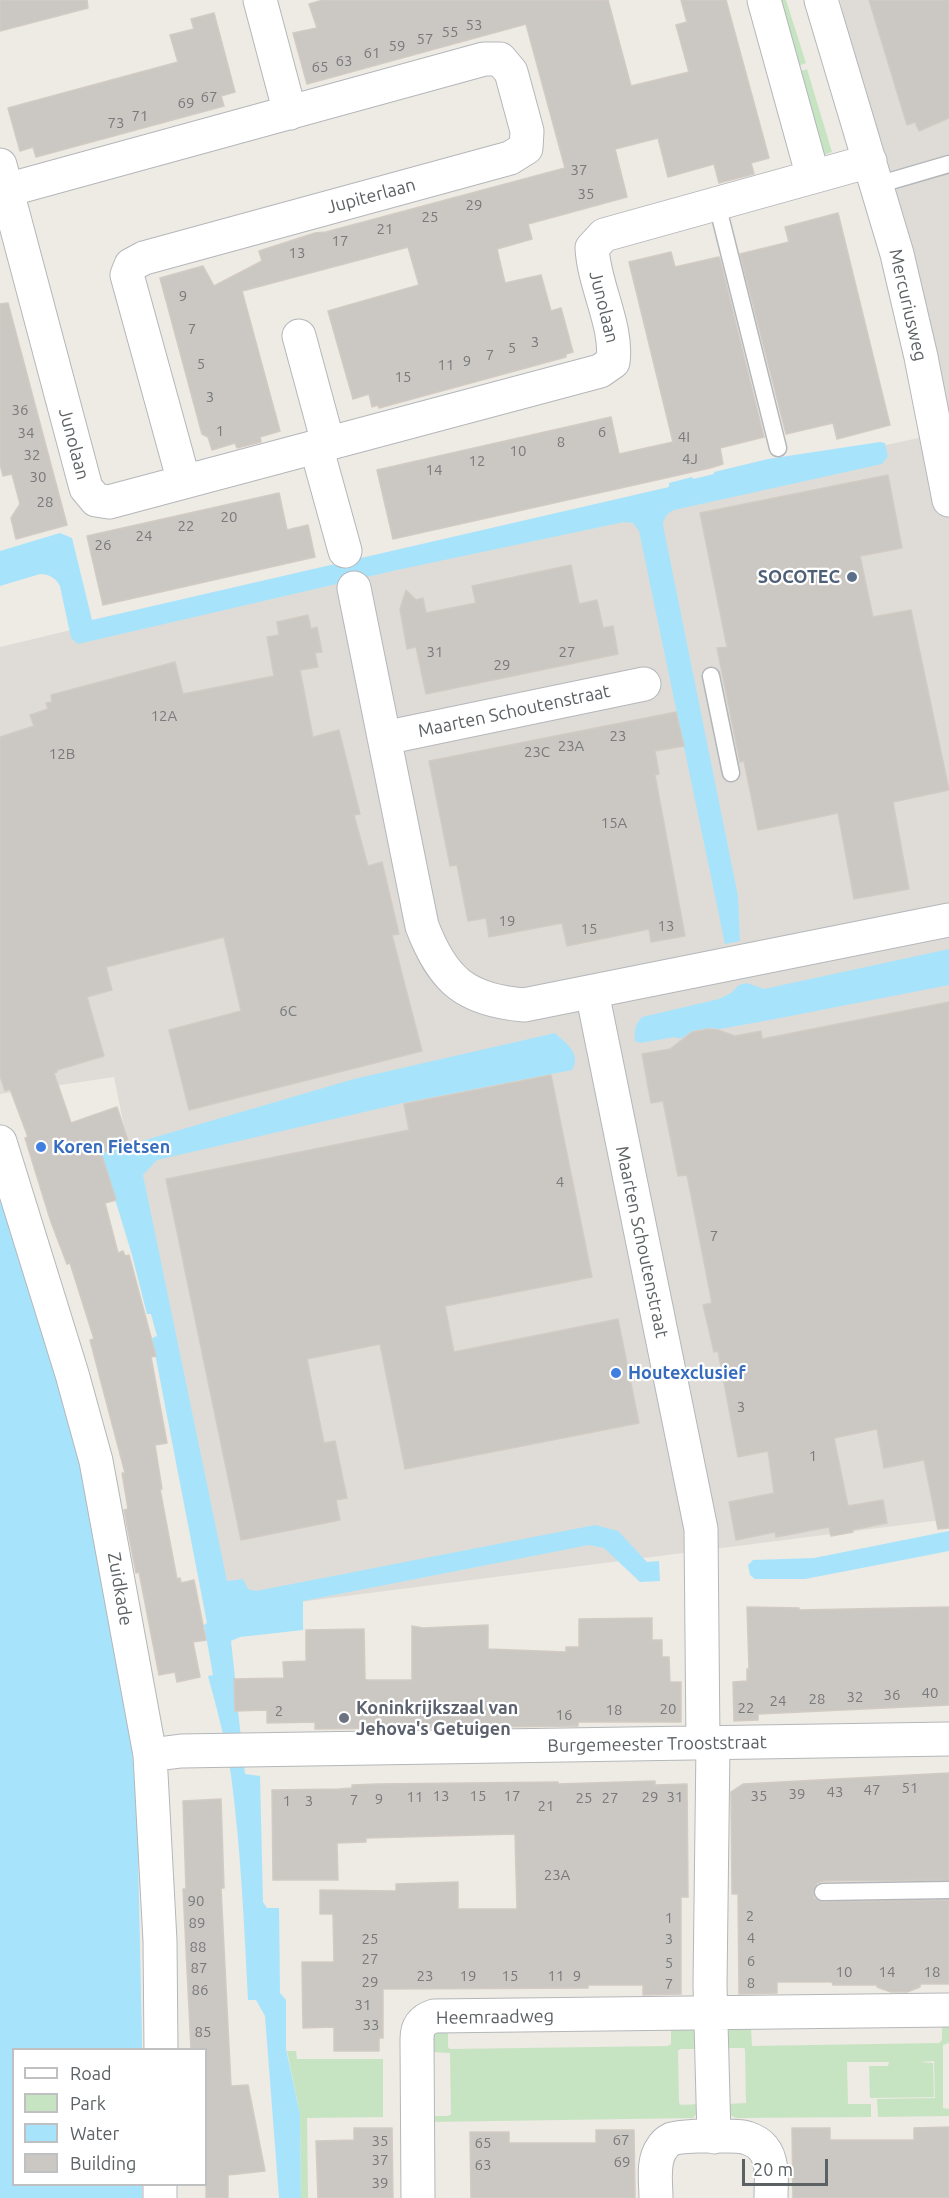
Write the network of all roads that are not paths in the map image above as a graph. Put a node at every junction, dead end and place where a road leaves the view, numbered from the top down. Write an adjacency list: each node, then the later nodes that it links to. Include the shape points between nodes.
1 (260, 0): 4 (street)
2 (764, 0): 8 (street)
3 (821, 0): 6 (street, Mercuriusweg)
4 (290, 113): 7 (street, Jupiterlaan); 14 (street, Jupiterlaan, via 484,59 500,59 511,72 527,131 526,148 510,158 144,258 132,265 127,275)
5 (949, 164): 6 (lane)
6 (874, 173): 8 (street, Junolaan); 11 (street, Mercuriusweg)
7 (4, 177): 14 (street, Junolaan, via 86,488 96,500 109,502)
8 (813, 177): 9 (street, Junolaan)
9 (717, 204): 12 (street, Junolaan, via 604,235 592,248 615,347 613,362 600,371); 13 (lane)
10 (298, 336): 12 (street)
11 (942, 425): 15 (street, Mercuriusweg)
12 (322, 445): 14 (street, Junolaan); 16 (street)
13 (778, 448)
14 (184, 482)
15 (949, 500)
16 (345, 551)
17 (354, 588): 20 (street)
18 (711, 676): 21 (lane)
19 (644, 684): 20 (street, Maarten Schoutenstraat)
20 (384, 738): 23 (street, via 422,926 441,966 473,994 498,1003 524,1005)
21 (731, 773)
22 (949, 920): 23 (street)
23 (592, 992): 26 (street, Maarten Schoutenstraat, via 700,1529)
24 (0, 1142): 27 (street, Zuidkade, via 96,1461)
25 (949, 1739): 26 (street, Burgemeester Trooststraat)
26 (708, 1744): 27 (street, Burgemeester Trooststraat, via 181,1750); 31 (street)
27 (150, 1755): 32 (street, Zuidkade, via 160,1941)
28 (949, 1890): 29 (lane)
29 (823, 1893)
30 (949, 2010): 31 (street, Heemraadweg)
31 (711, 2013): 33 (street); 34 (street, Heemraadweg, via 426,2019 420,2024 417,2039)
32 (161, 2048)
33 (714, 2137): 35 (street, via 682,2137 663,2145 657,2155); 36 (street, via 745,2138 764,2149 771,2168)
34 (418, 2198)
35 (656, 2198)
36 (771, 2198)

